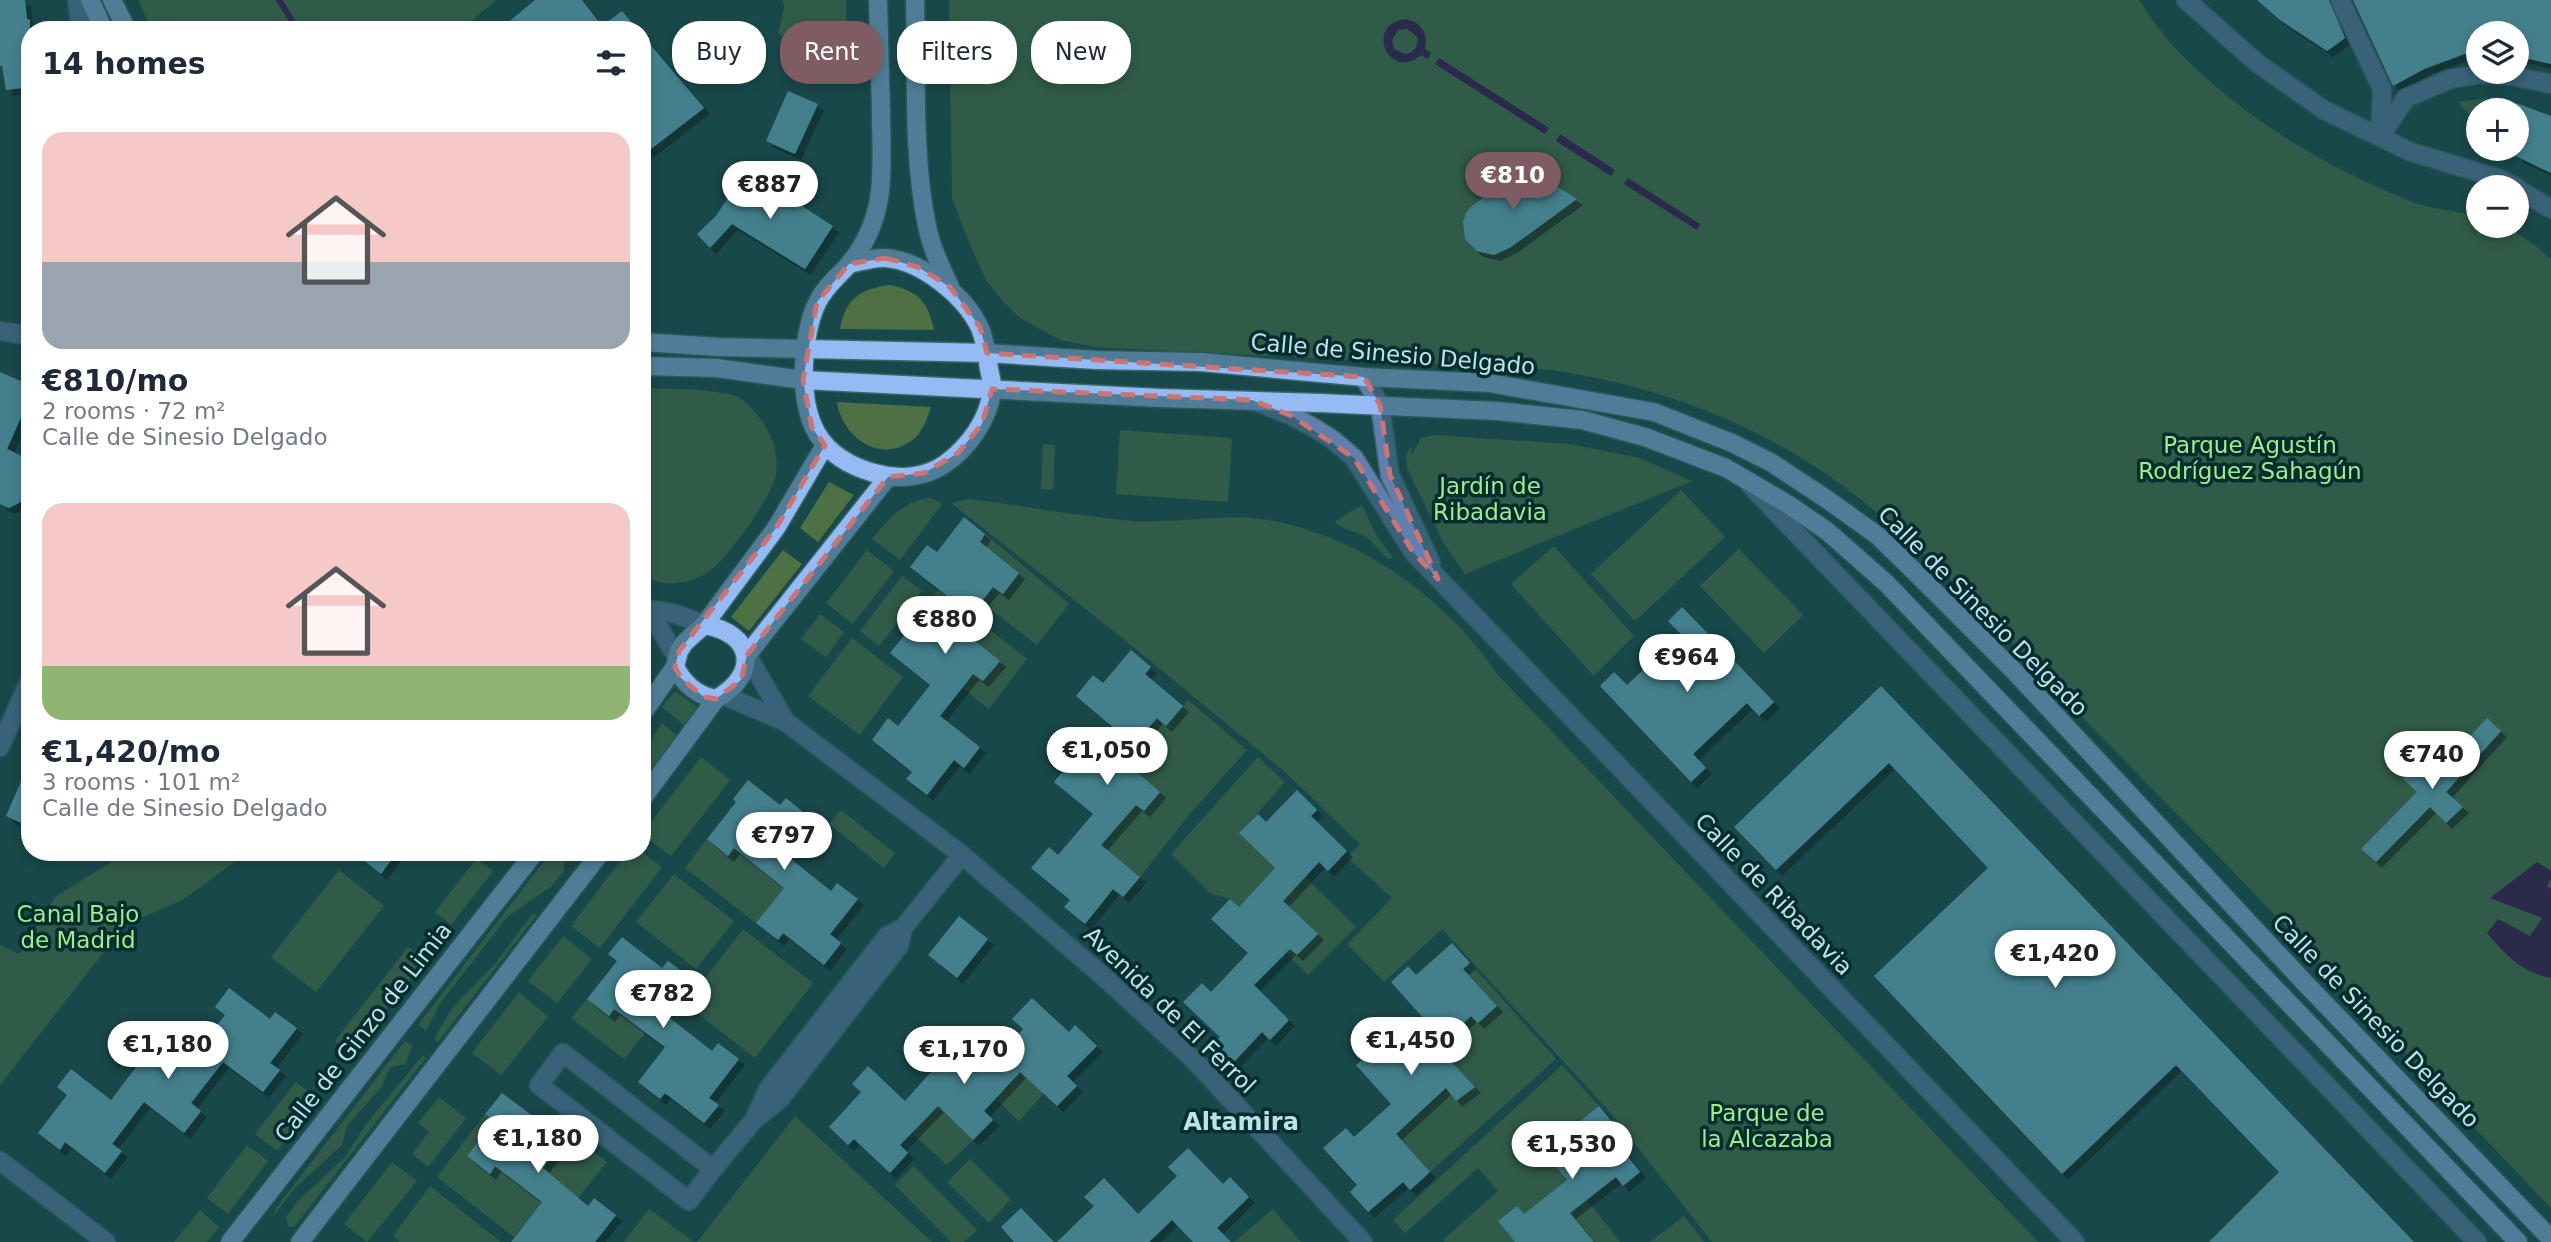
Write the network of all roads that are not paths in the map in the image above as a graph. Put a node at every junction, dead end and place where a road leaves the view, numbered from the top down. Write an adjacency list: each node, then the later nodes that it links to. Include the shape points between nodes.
1 (77, 0): 9 (street)
2 (90, 0): 10 (main road)
3 (112, 0): 11 (main road)
4 (878, 0): 17 (main road, via 880,191 869,234)
5 (915, 0): 18 (main road, via 923,199 927,229)
6 (2186, 0): 8 (street)
7 (2340, 0): 13 (street, via 2382,89)
8 (2198, 6): 13 (street, via 2257,63 2324,110)
9 (80, 21)
10 (100, 21)
11 (122, 21)
12 (2551, 84): 13 (street, via 2481,74 2449,79 2406,98)
13 (2379, 137): 14 (street, via 2411,152)
14 (2488, 175)
15 (2529, 195): 16 (street)
16 (2551, 209)
17 (849, 264): 18 (main road, via 885,258 918,267); 22 (main road, via 817,302)
18 (950, 287): 23 (main road, via 980,327)
19 (0, 331): 20 (street)
20 (21, 334)
21 (651, 342): 22 (main road, Calle de Sinesio Delgado)
22 (804, 349): 23 (main road, Calle de Sinesio Delgado); 26 (main road)
23 (987, 353): 25 (main road, Calle de Sinesio Delgado, via 1201,362); 27 (main road)
24 (651, 366): 26 (main road, via 716,368)
25 (1364, 377): 29 (street, Calle de Ribadavia); 50 (main road, Calle de Sinesio Delgado, via 1489,383 1654,412 1772,464 1878,536 2016,673)
26 (803, 380): 27 (main road); 30 (main road, via 812,428)
27 (992, 389): 28 (main road); 31 (main road, via 982,424 943,466 906,478)
28 (1252, 400): 29 (main road); 33 (street, Calle de Ribadavia, via 1316,429 1354,458 1413,552)
29 (1380, 405): 32 (main road, via 1582,420 1645,437); 33 (street, Calle de Ribadavia, via 1390,475)
30 (825, 445): 31 (main road, via 856,468); 36 (main road, via 780,522)
31 (888, 477): 37 (main road)
32 (1742, 478): 56 (street); 57 (main road, via 1827,531 1886,583)
33 (1438, 579): 55 (street, Calle de Ribadavia)
34 (651, 609): 36 (street)
35 (651, 618): 38 (street)
36 (704, 625): 37 (main road, via 726,631); 38 (main road, via 685,642)
37 (747, 655): 39 (main road, via 741,680); 42 (street, Avenida de El Ferrol)
38 (676, 662): 39 (main road, via 681,678 691,688 704,696); 41 (main road)
39 (720, 697): 42 (street, Avenida de El Ferrol); 44 (main road)
40 (21, 700): 43 (street)
41 (651, 700)
42 (786, 722): 45 (street, Avenida de El Ferrol)
43 (0, 747)
44 (651, 787)
45 (962, 855): 49 (street, via 903,928 899,946 780,1100 754,1120); 54 (street, Avenida de El Ferrol, via 1194,1059)
46 (528, 861): 52 (main road, Calle de Ginzo de Limia)
47 (594, 861): 53 (main road)
48 (0, 1161): 51 (street)
49 (713, 1169): 49 (street, via 563,1053 539,1085 689,1201)
50 (2551, 1239)
51 (106, 1242)
52 (230, 1242)
53 (300, 1242)
54 (1363, 1242)
55 (2075, 1242)
56 (2477, 1242)
57 (2518, 1242)

